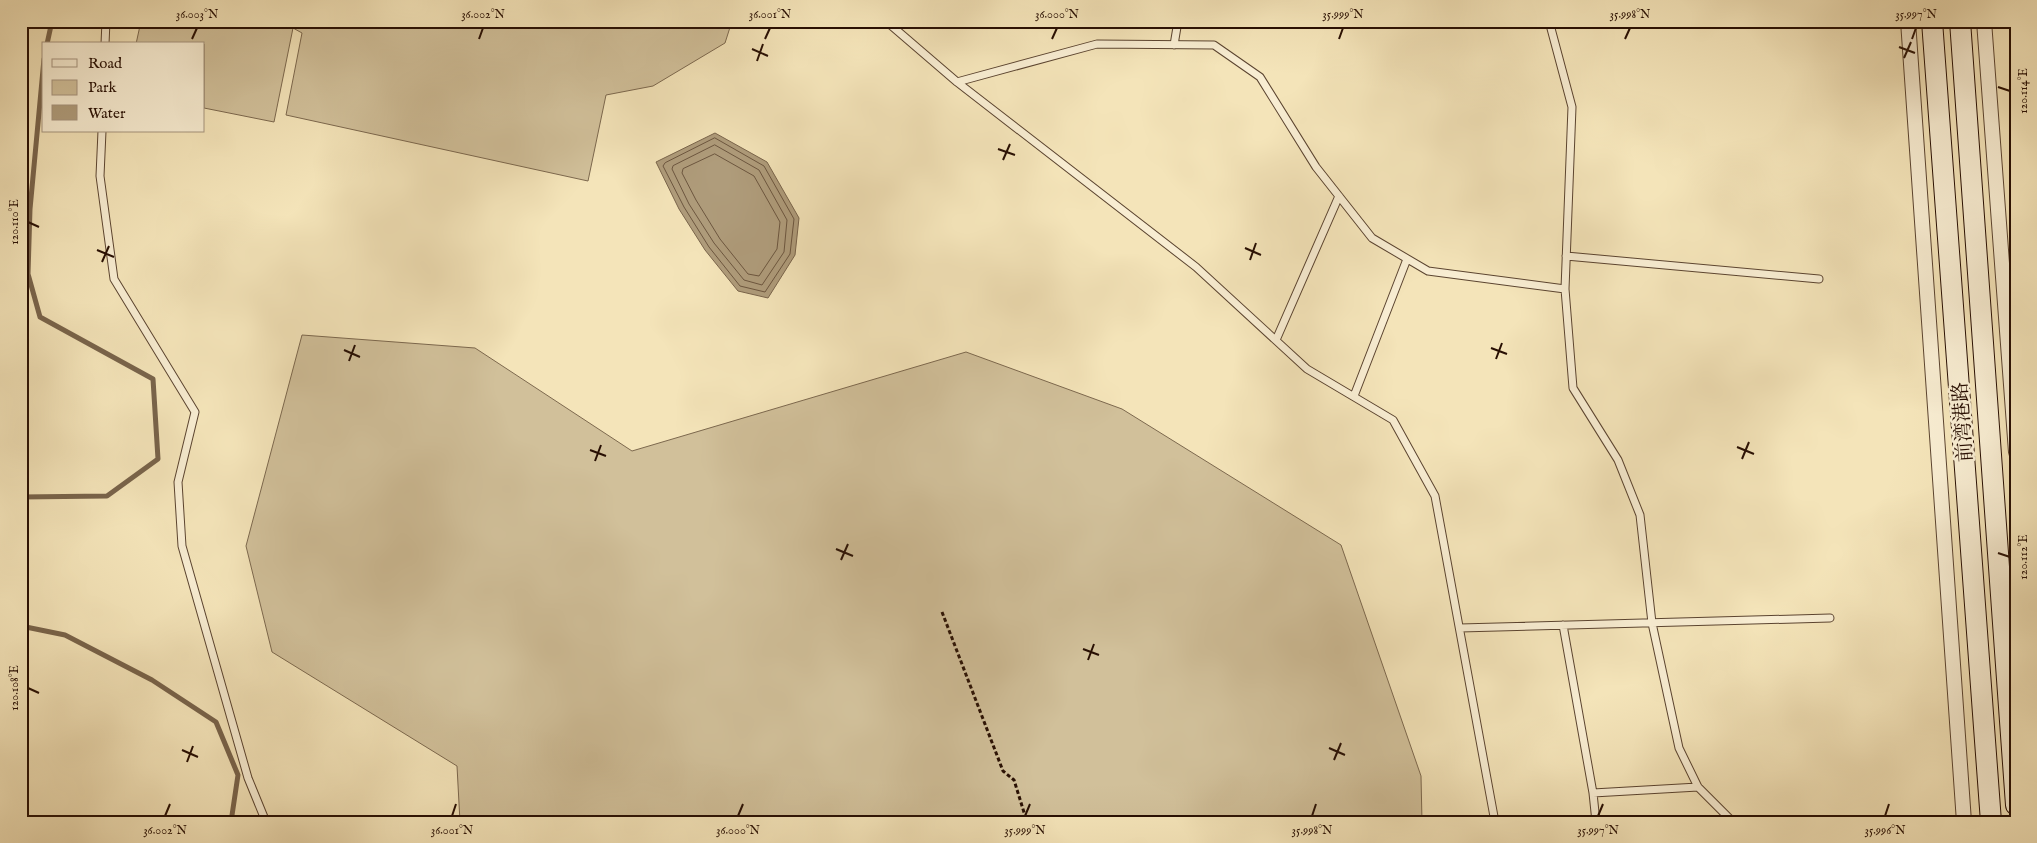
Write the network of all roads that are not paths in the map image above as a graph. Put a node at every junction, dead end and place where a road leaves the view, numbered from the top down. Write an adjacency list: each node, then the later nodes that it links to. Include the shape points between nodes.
1 (106, 21): 9 (lane)
2 (886, 21): 11 (lane)
3 (1178, 21): 10 (lane)
4 (1549, 21): 14 (lane, via 1572,107)
5 (1908, 21): 32 (street, 前湾港路)
6 (1932, 21): 33 (main road, 前湾港路)
7 (1960, 21): 27 (main road, 前湾港路)
8 (1984, 21): 20 (street)
9 (106, 42)
10 (1174, 45): 11 (lane, via 1097,44); 13 (lane, via 1214,45 1260,77 1316,167)
11 (957, 82): 18 (lane, via 1196,267)
12 (102, 132): 28 (lane, via 100,176 114,279 195,412 178,482 182,546 248,778)
13 (1339, 196): 15 (lane, via 1372,238); 18 (lane)
14 (1566, 256): 16 (lane); 17 (lane)
15 (1407, 259): 17 (lane, via 1428,271); 19 (lane)
16 (1819, 279)
17 (1565, 289): 22 (lane, via 1573,388 1618,460 1640,515)
18 (1276, 340): 19 (lane, via 1308,369)
19 (1354, 396): 24 (lane, via 1394,420 1435,496)
20 (2016, 452)
21 (1830, 618): 22 (lane)
22 (1652, 623): 23 (lane); 25 (lane, via 1679,748)
23 (1563, 625): 24 (lane); 26 (lane)
24 (1460, 628): 29 (lane)
25 (1698, 787): 26 (lane); 31 (lane)
26 (1593, 793): 30 (lane)
27 (2016, 805)
28 (266, 822)
29 (1495, 822)
30 (1596, 822)
31 (1733, 822)
32 (1964, 822)
33 (1991, 822)

